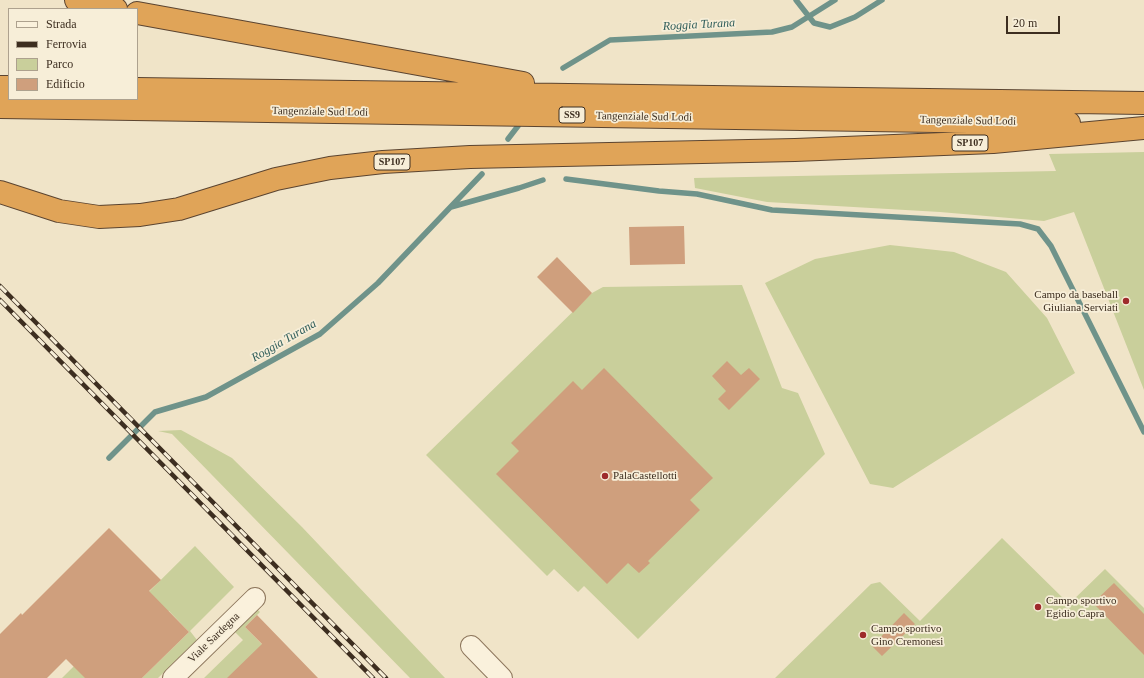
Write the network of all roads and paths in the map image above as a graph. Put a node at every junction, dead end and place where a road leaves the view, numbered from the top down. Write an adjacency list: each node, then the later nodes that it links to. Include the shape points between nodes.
1 (76, 0): 2 (highway)
2 (112, 8)
3 (138, 13): 5 (highway)
4 (138, 89): 5 (highway, Tangenziale Sud Lodi / SS9)
5 (585, 94): 6 (highway, Tangenziale Sud Lodi / SS9)
6 (1144, 102)
7 (0, 107): 8 (highway, Tangenziale Sud Lodi / SS9)
8 (1144, 124)
9 (1144, 128): 10 (highway, SP107, via 992,142 794,150 470,157 383,162 330,168 276,179 179,209 140,215 99,217 59,211)
10 (0, 192)
11 (255, 598): 13 (street, Viale Sardegna)
12 (471, 646): 14 (street)
13 (173, 678)
14 (502, 678)

